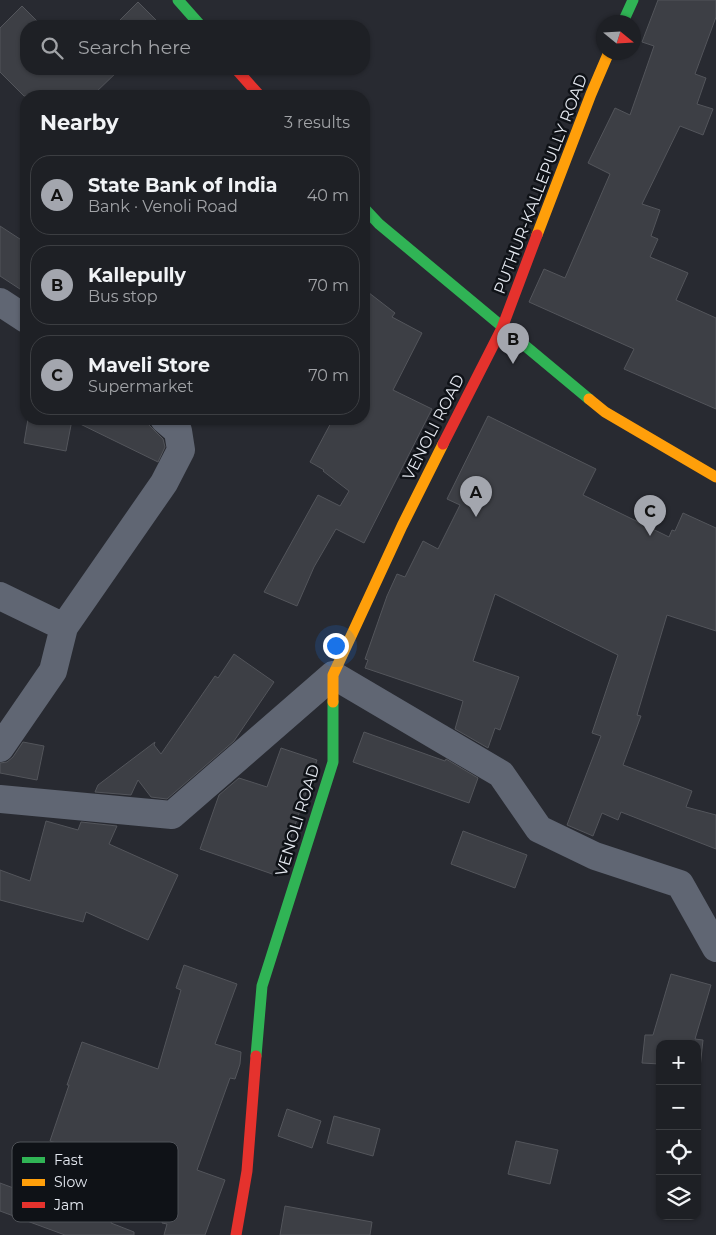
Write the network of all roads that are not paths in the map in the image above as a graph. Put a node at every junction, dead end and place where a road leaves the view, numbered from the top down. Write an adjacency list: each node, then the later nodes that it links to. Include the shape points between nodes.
1 (178, 0): 4 (street)
2 (633, 0): 3 (street)
3 (626, 15)
4 (196, 20)
5 (605, 60): 11 (street, PUTHUR-KALLEPULLY ROAD)
6 (241, 75): 7 (street)
7 (255, 90)
8 (370, 214): 11 (street)
9 (0, 302): 10 (street)
10 (20, 315)
11 (502, 328): 13 (street, via 605,412); 16 (street, VENOLI ROAD, via 402,526)
12 (171, 425): 15 (street, via 178,431 181,450 164,483)
13 (716, 477)
14 (0, 596): 15 (street)
15 (64, 626): 17 (street, via 53,671)
16 (333, 675): 18 (street, via 172,815); 19 (street, via 501,774 539,829 595,856 680,884); 20 (street, VENOLI ROAD, via 333,762 262,986 247,1171)
17 (0, 748)
18 (0, 799)
19 (716, 948)
20 (236, 1235)

